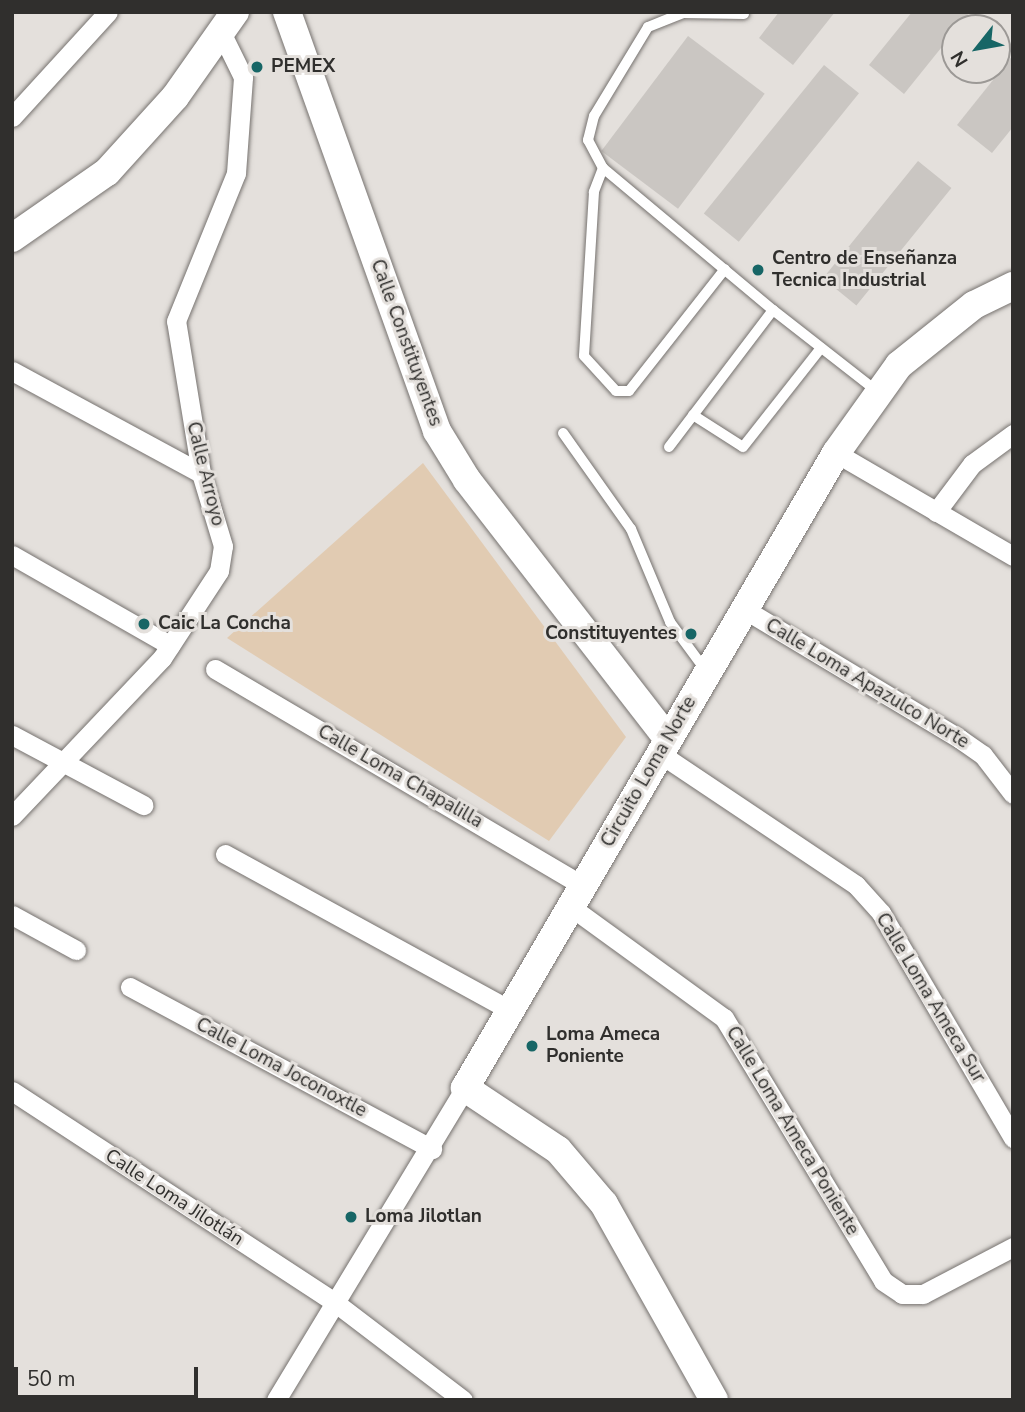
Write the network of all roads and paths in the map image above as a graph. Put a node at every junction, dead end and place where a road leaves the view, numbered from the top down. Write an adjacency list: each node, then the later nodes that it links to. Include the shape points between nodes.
1 (108, 12): 5 (street)
2 (287, 12): 28 (street, Calle Constituyentes, via 437,431 467,480)
3 (744, 14): 6 (lane, via 682,13 648,27 594,116 588,141)
4 (228, 22): 7 (street, via 175,97 107,172); 19 (street, Calle Arroyo, via 243,77 236,173 176,321)
5 (12, 117)
6 (603, 168): 8 (lane); 8 (lane, via 594,192 584,356 616,391 629,391)
7 (12, 238)
8 (725, 269): 10 (lane)
9 (1013, 286): 13 (street, Circuito Loma Norte, via 974,305 899,365)
10 (773, 310): 11 (lane); 14 (lane)
11 (821, 348): 13 (lane); 14 (lane, via 743,447)
12 (12, 371): 19 (street)
13 (879, 393): 18 (street, Circuito Loma Norte)
14 (693, 415): 17 (lane)
15 (564, 433): 26 (lane, via 631,529 670,622)
16 (1013, 434): 20 (street, via 972,464)
17 (669, 447)
18 (836, 453): 20 (street); 23 (street, Circuito Loma Norte)
19 (201, 473): 24 (street, Calle Arroyo, via 223,546 219,571)
20 (936, 512): 22 (street)
21 (12, 555): 24 (street)
22 (1013, 556)
23 (744, 609): 26 (street, Circuito Loma Norte); 30 (street, Calle Loma Apazulco Norte, via 960,738 983,755)
24 (170, 645): 29 (street, Calle Arroyo)
25 (215, 669): 34 (street, Calle Loma Chapalilla)
26 (707, 672): 28 (street, Circuito Loma Norte)
27 (12, 734): 29 (street)
28 (663, 746): 34 (street, Circuito Loma Norte); 41 (street, Calle Loma Ameca Sur, via 856,885 881,913)
29 (63, 764): 31 (street); 32 (street, Calle Arroyo)
30 (1013, 794)
31 (143, 805)
32 (12, 816)
33 (225, 854): 38 (street)
34 (578, 896): 38 (street, Circuito Loma Norte); 43 (street, Calle Loma Ameca Poniente, via 723,1018 883,1281 902,1294 923,1294)
35 (12, 915): 36 (street)
36 (76, 950)
37 (130, 987): 42 (street, Calle Loma Joconoxtle)
38 (510, 1010): 39 (street, Circuito Loma Norte)
39 (465, 1088): 42 (street, Circuito Loma Norte); 47 (street, via 558,1150 604,1204)
40 (12, 1091): 44 (street, Calle Loma Jilotlán)
41 (1013, 1138)
42 (432, 1149): 44 (street, Circuito Loma Norte)
43 (1013, 1247)
44 (337, 1304): 45 (street, Circuito Loma Norte); 46 (street, Calle Loma Jilotlán)
45 (276, 1400)
46 (463, 1400)
47 (714, 1400)

